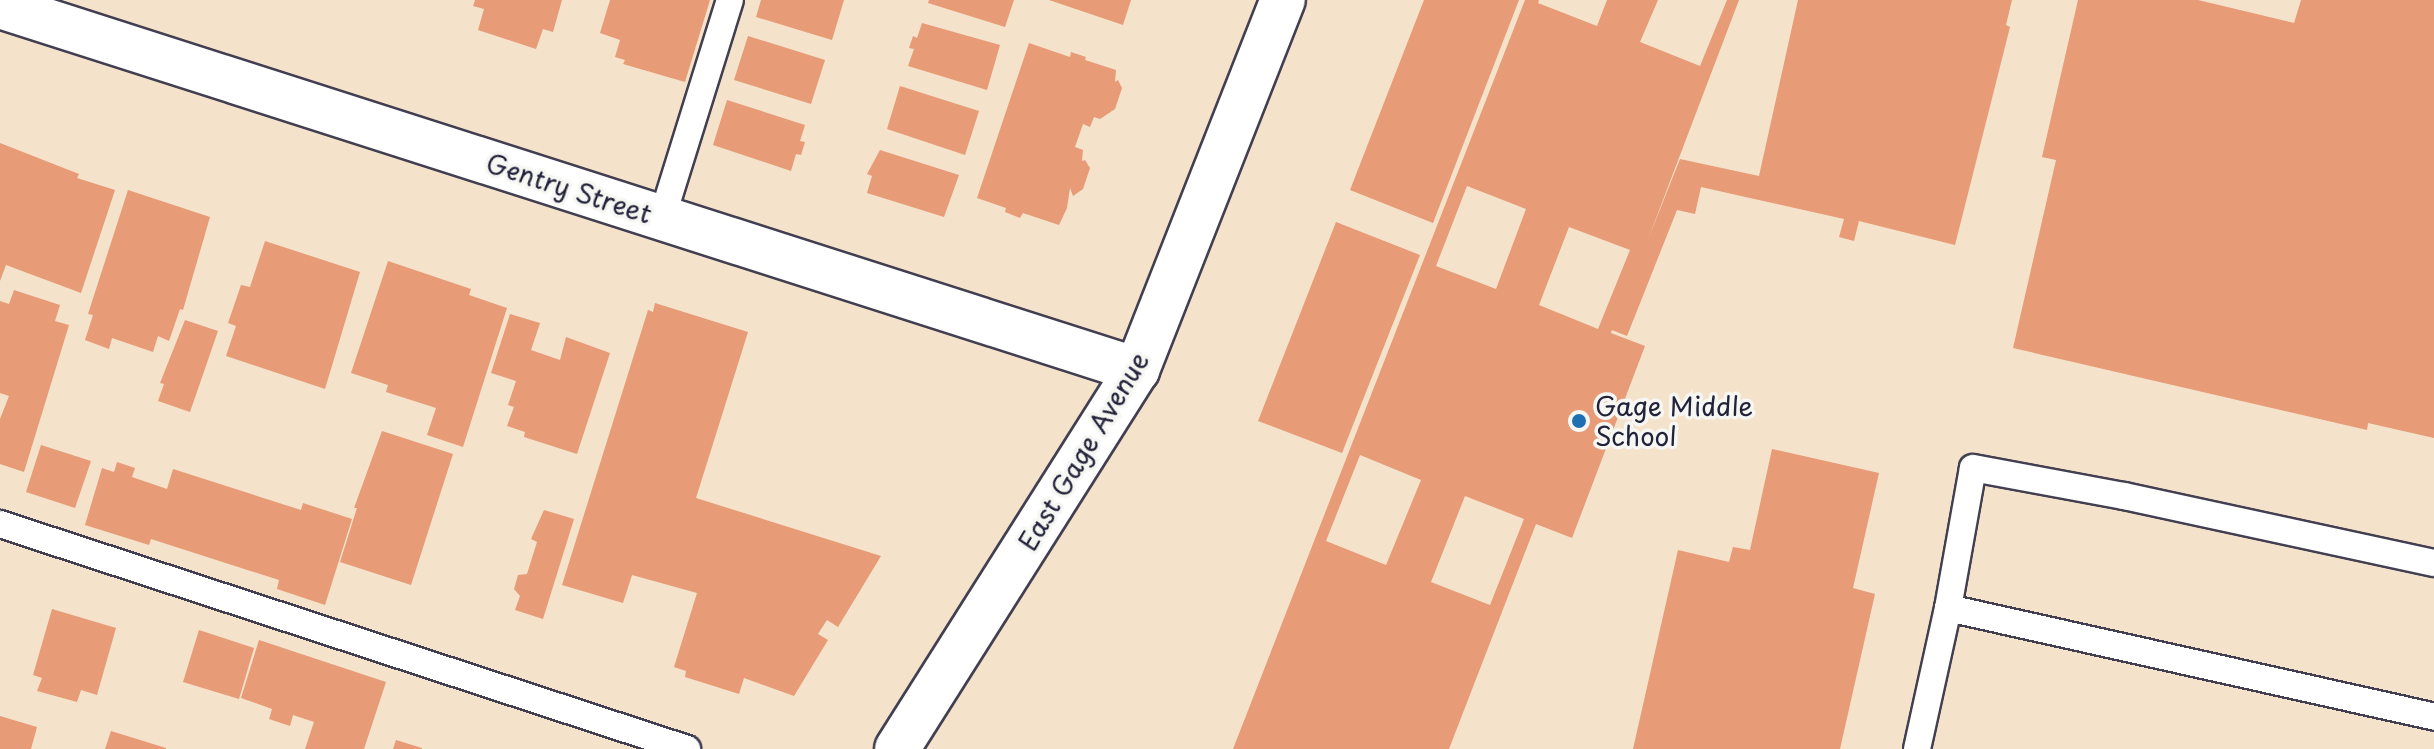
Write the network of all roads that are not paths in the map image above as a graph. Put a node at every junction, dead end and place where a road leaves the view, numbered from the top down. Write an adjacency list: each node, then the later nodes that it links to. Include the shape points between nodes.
1 (730, 0): 4 (lane)
2 (1283, 0): 5 (street, East Gage Avenue)
3 (0, 6): 4 (street, Gentry Street)
4 (662, 218): 5 (street, Gentry Street)
5 (1137, 370): 11 (street, East Gage Avenue)
6 (0, 524): 10 (lane)
7 (2434, 563): 8 (lane, via 1973,468)
8 (1948, 608): 9 (lane); 12 (lane)
9 (2434, 717)
10 (687, 749)
11 (897, 749)
12 (1917, 749)

